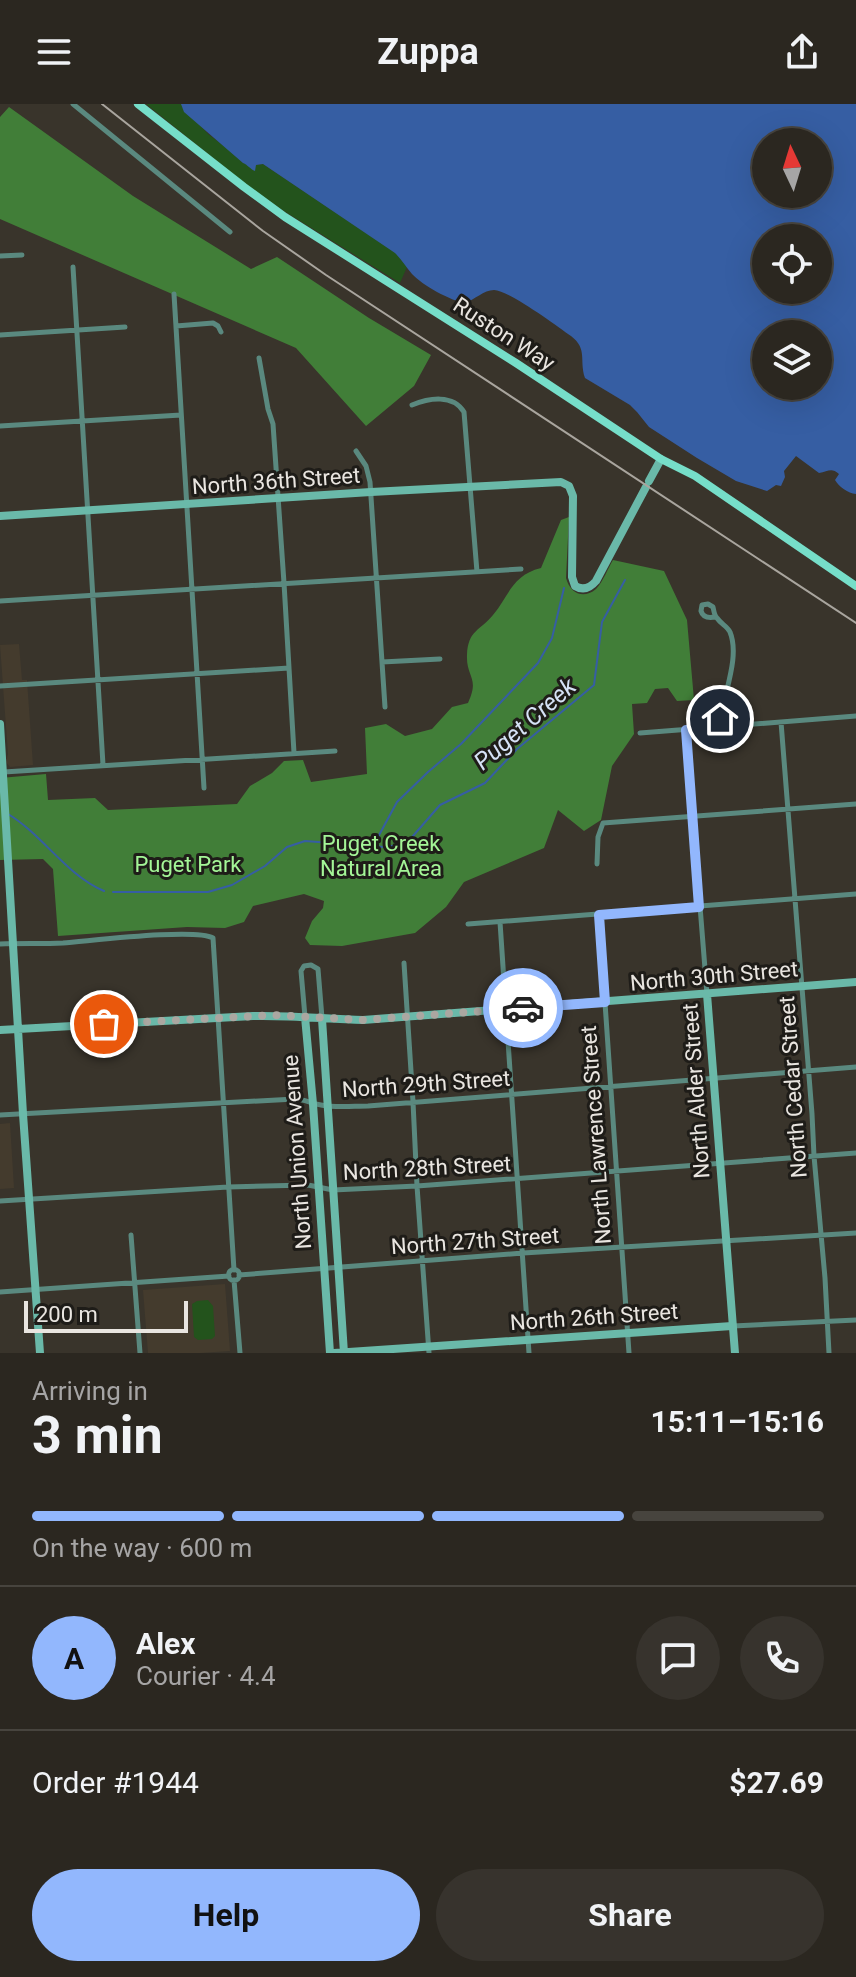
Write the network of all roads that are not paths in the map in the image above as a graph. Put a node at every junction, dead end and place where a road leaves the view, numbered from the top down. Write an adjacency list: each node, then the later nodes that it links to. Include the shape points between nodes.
1 (73, 104): 3 (street)
2 (138, 104): 19 (main road, Ruston Way, via 285,217)
3 (230, 232)
4 (22, 255): 5 (street)
5 (0, 256)
6 (73, 267): 10 (street)
7 (174, 294): 8 (street)
8 (176, 326): 11 (street, via 213,323); 15 (street)
9 (125, 327): 10 (street)
10 (77, 330): 12 (street); 16 (street)
11 (221, 332)
12 (0, 335)
13 (259, 358): 22 (street, via 273,421)
14 (412, 405): 20 (street, via 439,399 462,409)
15 (181, 415): 16 (street); 23 (street)
16 (82, 421): 17 (street); 24 (street)
17 (0, 426)
18 (356, 451): 21 (street, via 368,471)
19 (661, 459): 20 (street, North 36th Street, via 588,588 572,581 573,496 567,485); 30 (main road, Ruston Way, via 695,476)
20 (471, 487): 21 (street, North 36th Street); 27 (street)
21 (371, 492): 22 (street, North 36th Street); 28 (street)
22 (278, 499): 23 (street, North 36th Street); 29 (street)
23 (187, 505): 24 (street, North 36th Street); 31 (street)
24 (87, 510): 25 (street, North 36th Street); 32 (street)
25 (0, 516)
26 (521, 569): 27 (street)
27 (477, 572): 28 (street)
28 (378, 577): 29 (street); 36 (street)
29 (284, 583): 31 (street); 37 (street)
30 (856, 586)
31 (192, 589): 32 (street); 38 (street)
32 (92, 595): 33 (street); 39 (street)
33 (0, 601)
34 (715, 617): 45 (street, via 729,631 732,649)
35 (440, 659): 36 (street)
36 (382, 662): 41 (street)
37 (289, 668): 38 (street); 49 (street)
38 (197, 674): 39 (street); 50 (street)
39 (97, 681): 40 (street); 51 (street)
40 (0, 686)
41 (385, 707)
42 (856, 716): 43 (street)
43 (781, 722): 45 (street); 55 (street, North Cedar Street)
44 (0, 724): 52 (street)
45 (720, 727): 46 (street)
46 (686, 730): 47 (street); 56 (street, North Alder Street)
47 (640, 733)
48 (335, 751): 49 (street)
49 (294, 753): 50 (street)
50 (202, 759): 51 (street); 53 (street)
51 (103, 765): 52 (street)
52 (3, 775): 65 (street)
53 (204, 788)
54 (856, 804): 55 (street)
55 (788, 810): 56 (street); 59 (street, North Cedar Street)
56 (692, 817): 57 (street, via 603,823); 60 (street, North Alder Street)
57 (597, 864)
58 (856, 894): 59 (street)
59 (795, 899): 60 (street); 68 (street, North Cedar Street)
60 (699, 907): 61 (street); 69 (street, North Alder Street)
61 (599, 915): 62 (street); 70 (street, North Lawrence Street)
62 (500, 922): 63 (street); 71 (street)
63 (468, 924)
64 (0, 944): 65 (street)
65 (14, 944): 74 (street, via 206,935 213,938); 76 (street)
66 (404, 963): 73 (street)
67 (856, 982): 68 (street, North 30th Street)
68 (802, 987): 69 (street, North 30th Street); 79 (street, North Cedar Street)
69 (707, 994): 70 (street, North 30th Street); 80 (street, North Alder Street)
70 (605, 1002): 71 (street, North 30th Street); 81 (street, North Lawrence Street)
71 (507, 1010): 73 (street, North 30th Street); 82 (street)
72 (305, 1017): 74 (street, North 30th Street); 75 (street, North 30th Street); 75 (street, North Union Avenue, via 301,971 314,965); 85 (street, North Union Avenue)
73 (408, 1017): 75 (street, North 30th Street); 84 (street)
74 (218, 1018): 76 (street, North 30th Street); 83 (street)
75 (322, 1019): 86 (street, North Union Avenue)
76 (18, 1029): 77 (street, North 30th Street); 87 (street)
77 (0, 1030)
78 (856, 1067): 79 (street, North 29th Street)
79 (809, 1071): 80 (street, North 29th Street); 90 (street, North Cedar Street)
80 (712, 1079): 81 (street, North 29th Street); 91 (street, North Alder Street)
81 (611, 1086): 82 (street, North 29th Street); 92 (street, North Lawrence Street)
82 (512, 1094): 84 (street, North 29th Street); 93 (street)
83 (224, 1102): 85 (street, North 29th Street, via 304,1099); 87 (street, North 29th Street); 96 (street)
84 (413, 1102): 86 (street, North 29th Street); 95 (street)
85 (313, 1104): 86 (street, North 29th Street); 94 (street, North Union Avenue)
86 (328, 1107): 97 (street, North Union Avenue)
87 (23, 1114): 88 (street, North 29th Street); 98 (street)
88 (0, 1115)
89 (856, 1153): 90 (street, North 28th Street)
90 (814, 1156): 91 (street, North 28th Street); 102 (street, North Cedar Street)
91 (719, 1163): 92 (street, North 28th Street); 103 (street, North Alder Street)
92 (617, 1171): 93 (street, North 28th Street); 104 (street, North Lawrence Street)
93 (518, 1179): 95 (street, North 28th Street); 105 (street)
94 (318, 1186): 96 (street, North 28th Street); 97 (street, North 28th Street); 108 (street, North Union Avenue)
95 (417, 1186): 97 (street, North 28th Street); 106 (street)
96 (228, 1187): 98 (street, North 28th Street); 109 (street)
97 (333, 1190): 107 (street, North Union Avenue)
98 (29, 1199): 99 (street, North 28th Street); 111 (street)
99 (0, 1201)
100 (856, 1233): 102 (street, North 27th Street)
101 (131, 1235): 110 (street)
102 (821, 1236): 103 (street, North 27th Street); 114 (street, North Cedar Street)
103 (726, 1242): 104 (street, North 27th Street); 115 (street, North Alder Street)
104 (622, 1248): 105 (street, North 27th Street); 116 (street, North Lawrence Street)
105 (523, 1253): 106 (street, North 27th Street); 117 (street)
106 (422, 1261): 107 (street, North 27th Street); 118 (street)
107 (337, 1267): 108 (street, North 27th Street); 123 (street, North Union Avenue)
108 (323, 1268): 109 (street, North 27th Street); 122 (street, North Union Avenue)
109 (234, 1277): 110 (street, North 27th Street); 121 (street)
110 (135, 1282): 111 (street, North 27th Street); 120 (street)
111 (36, 1289): 112 (street, North 27th Street); 119 (street)
112 (0, 1292)
113 (856, 1320): 114 (street, North 26th Street)
114 (827, 1322): 115 (street, North 26th Street); 127 (street, North Cedar Street)
115 (732, 1326): 116 (street, North 26th Street); 126 (street, North Alder Street)
116 (628, 1333): 117 (street, North 26th Street); 125 (street, North Lawrence Street)
117 (528, 1340): 118 (street, North 26th Street); 124 (street)
118 (429, 1349): 123 (street, North 26th Street)
119 (40, 1353)
120 (140, 1353)
121 (240, 1353)
122 (332, 1353): 123 (street, North 26th Street)
123 (344, 1353)
124 (529, 1353)
125 (629, 1353)
126 (735, 1353)
127 (829, 1353)

